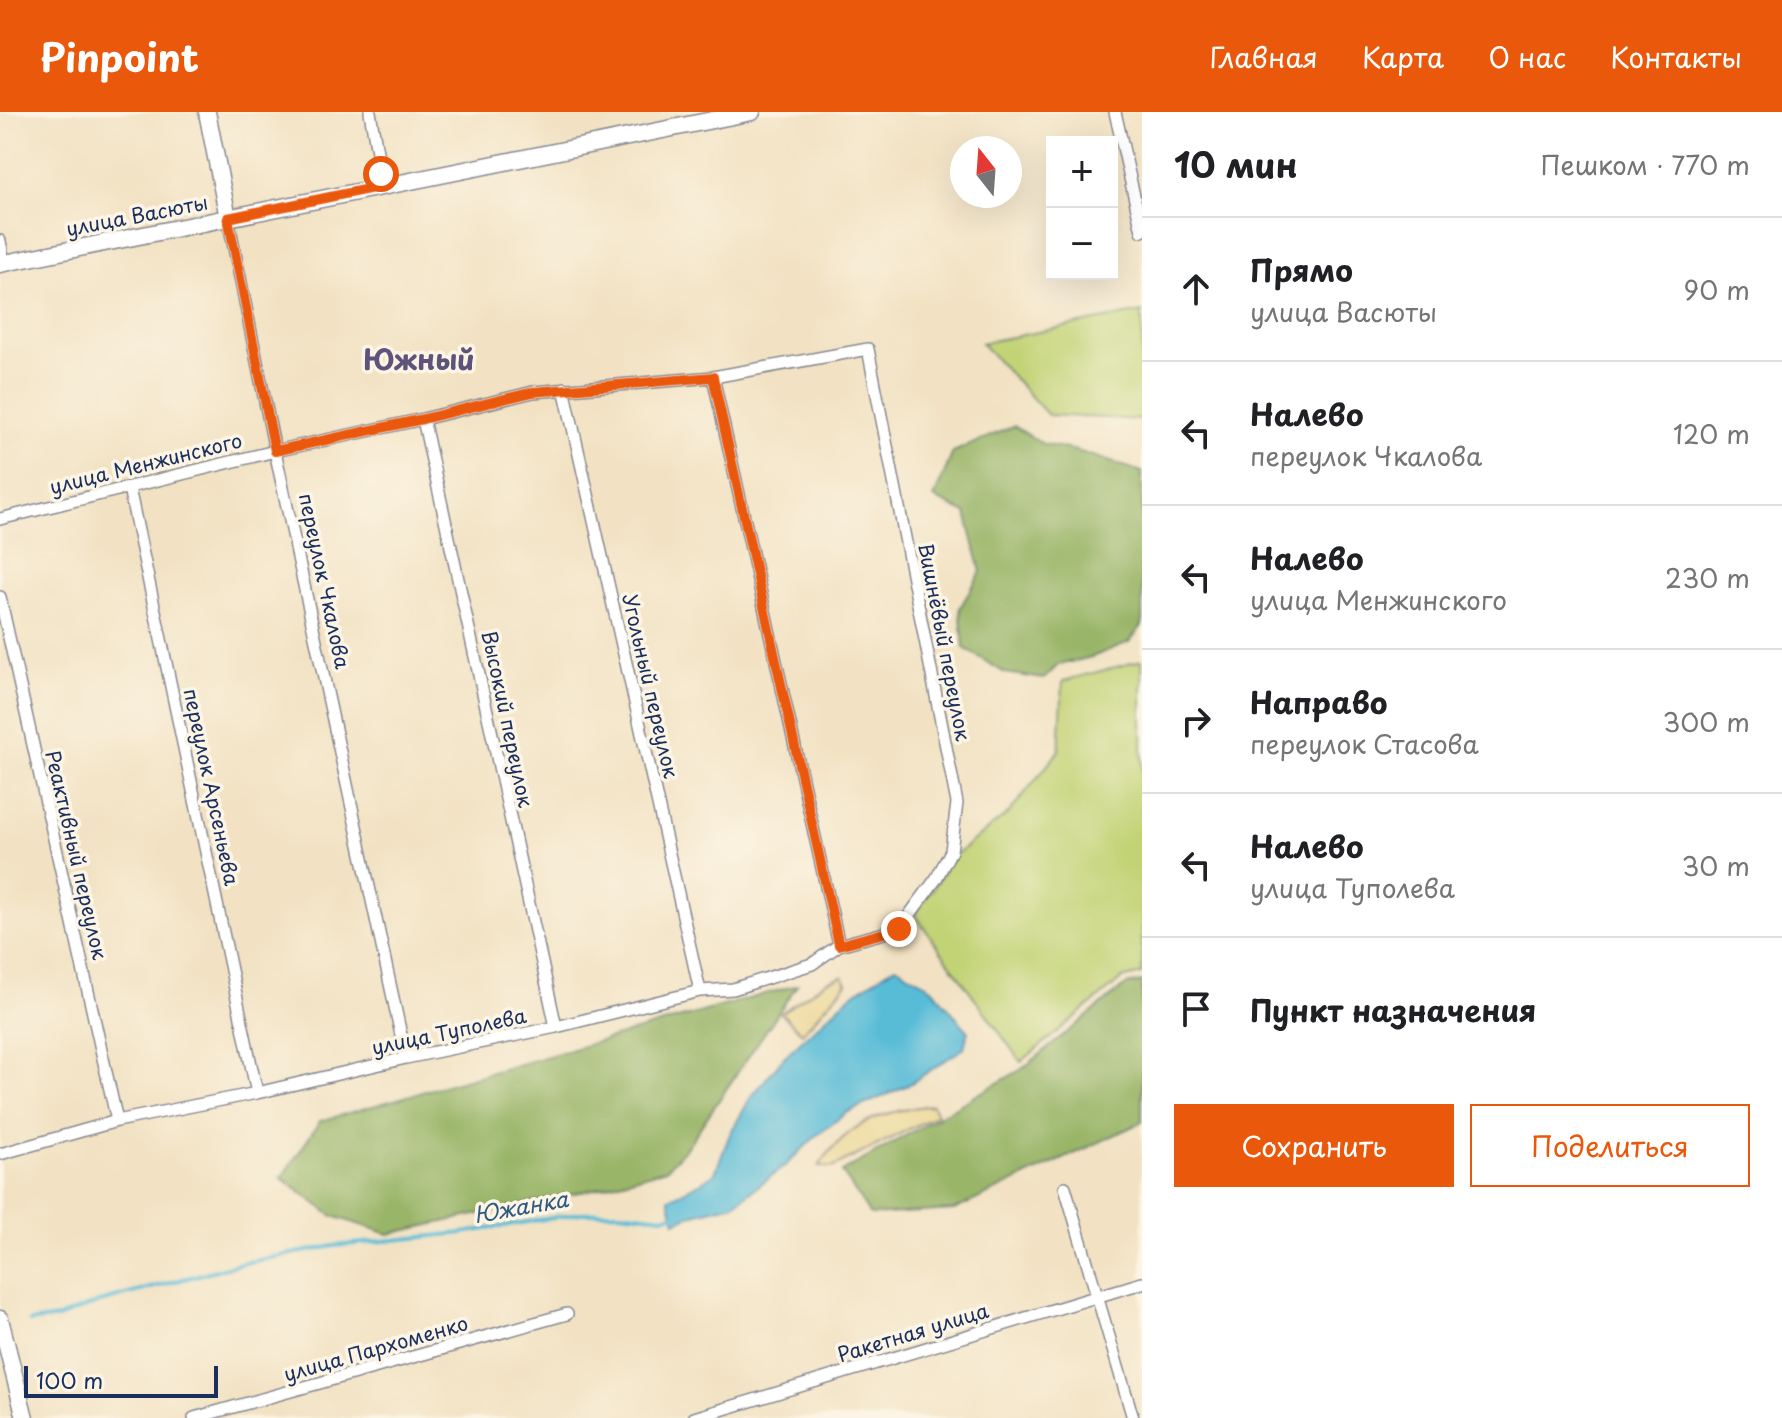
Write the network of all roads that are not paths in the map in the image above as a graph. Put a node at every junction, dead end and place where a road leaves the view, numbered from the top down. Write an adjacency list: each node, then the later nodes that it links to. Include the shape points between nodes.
1 (207, 112): 6 (street, переулок Чкалова)
2 (370, 112): 5 (street)
3 (1115, 112): 7 (street)
4 (743, 113): 5 (street, улица Васюты)
5 (383, 186): 6 (street, улица Васюты)
6 (228, 218): 9 (street, улица Васюты); 14 (street, переулок Чкалова)
7 (1142, 231)
8 (0, 241): 9 (street)
9 (2, 263)
10 (868, 349): 11 (street, улица Менжинского); 18 (street, Вишнёвый переулок, via 957,803 951,851)
11 (713, 377): 12 (street, улица Менжинского); 19 (street)
12 (564, 388): 13 (street, улица Менжинского); 20 (street, Угольный переулок)
13 (423, 419): 14 (street, улица Менжинского); 21 (street, Высокий переулок)
14 (275, 451): 15 (street, улица Менжинского); 22 (street, переулок Чкалова)
15 (129, 488): 16 (street, улица Менжинского); 23 (street, переулок Арсеньева)
16 (0, 519)
17 (0, 597): 24 (street, Реактивный переулок)
18 (899, 929): 19 (street, улица Туполева)
19 (839, 945): 20 (street, улица Туполева, via 812,964 733,989)
20 (700, 991): 21 (street, улица Туполева)
21 (556, 1027): 22 (street, улица Туполева)
22 (406, 1058): 23 (street, улица Туполева)
23 (257, 1093): 24 (street, улица Туполева)
24 (117, 1121): 25 (street, улица Туполева)
25 (0, 1154)
26 (1065, 1187): 28 (street)
27 (1142, 1283): 28 (street, Ракетная улица)
28 (1099, 1296): 33 (street, Ракетная улица); 34 (street)
29 (567, 1314): 32 (street, улица Пархоменко)
30 (0, 1319): 31 (street)
31 (25, 1418)
32 (194, 1418)
33 (694, 1418)
34 (1133, 1418)

